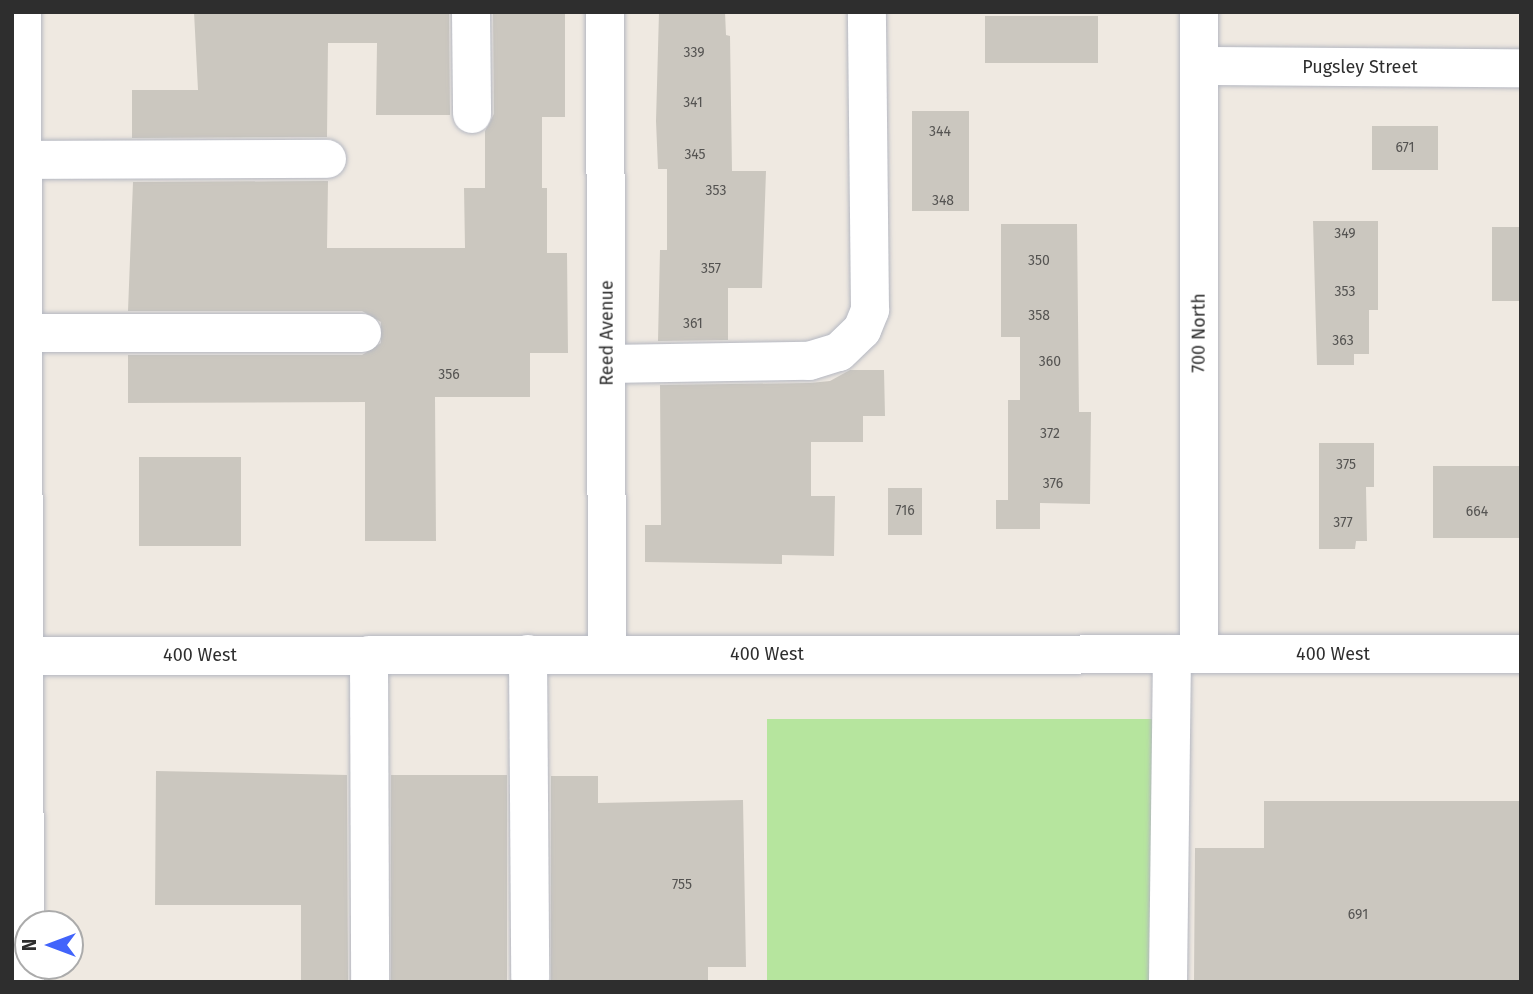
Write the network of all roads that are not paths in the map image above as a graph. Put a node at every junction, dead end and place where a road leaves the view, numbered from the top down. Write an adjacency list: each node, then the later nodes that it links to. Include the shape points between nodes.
1 (22, 12): 10 (street)
2 (471, 12): 8 (street)
3 (606, 12): 13 (street, Reed Avenue)
4 (867, 12): 13 (street, via 870,310 862,330 839,352 809,361)
5 (1199, 12): 6 (street, 700 North)
6 (1199, 66): 7 (street, Pugsley Street); 16 (street, 700 North)
7 (1521, 68)
8 (471, 114)
9 (327, 159): 10 (street)
10 (22, 160): 11 (street)
11 (18, 316): 12 (street); 19 (street)
12 (362, 333)
13 (607, 364): 15 (street, Reed Avenue)
14 (528, 654): 15 (street, 400 West); 18 (street, 400 West); 22 (street)
15 (607, 654): 16 (street, 400 West)
16 (1186, 654): 17 (street, 400 West); 24 (street, 700 North)
17 (1521, 654)
18 (369, 655): 19 (street, 400 West); 23 (street)
19 (18, 656): 20 (street)
20 (18, 844): 21 (street)
21 (20, 910)
22 (530, 978)
23 (370, 980)
24 (1168, 982)

